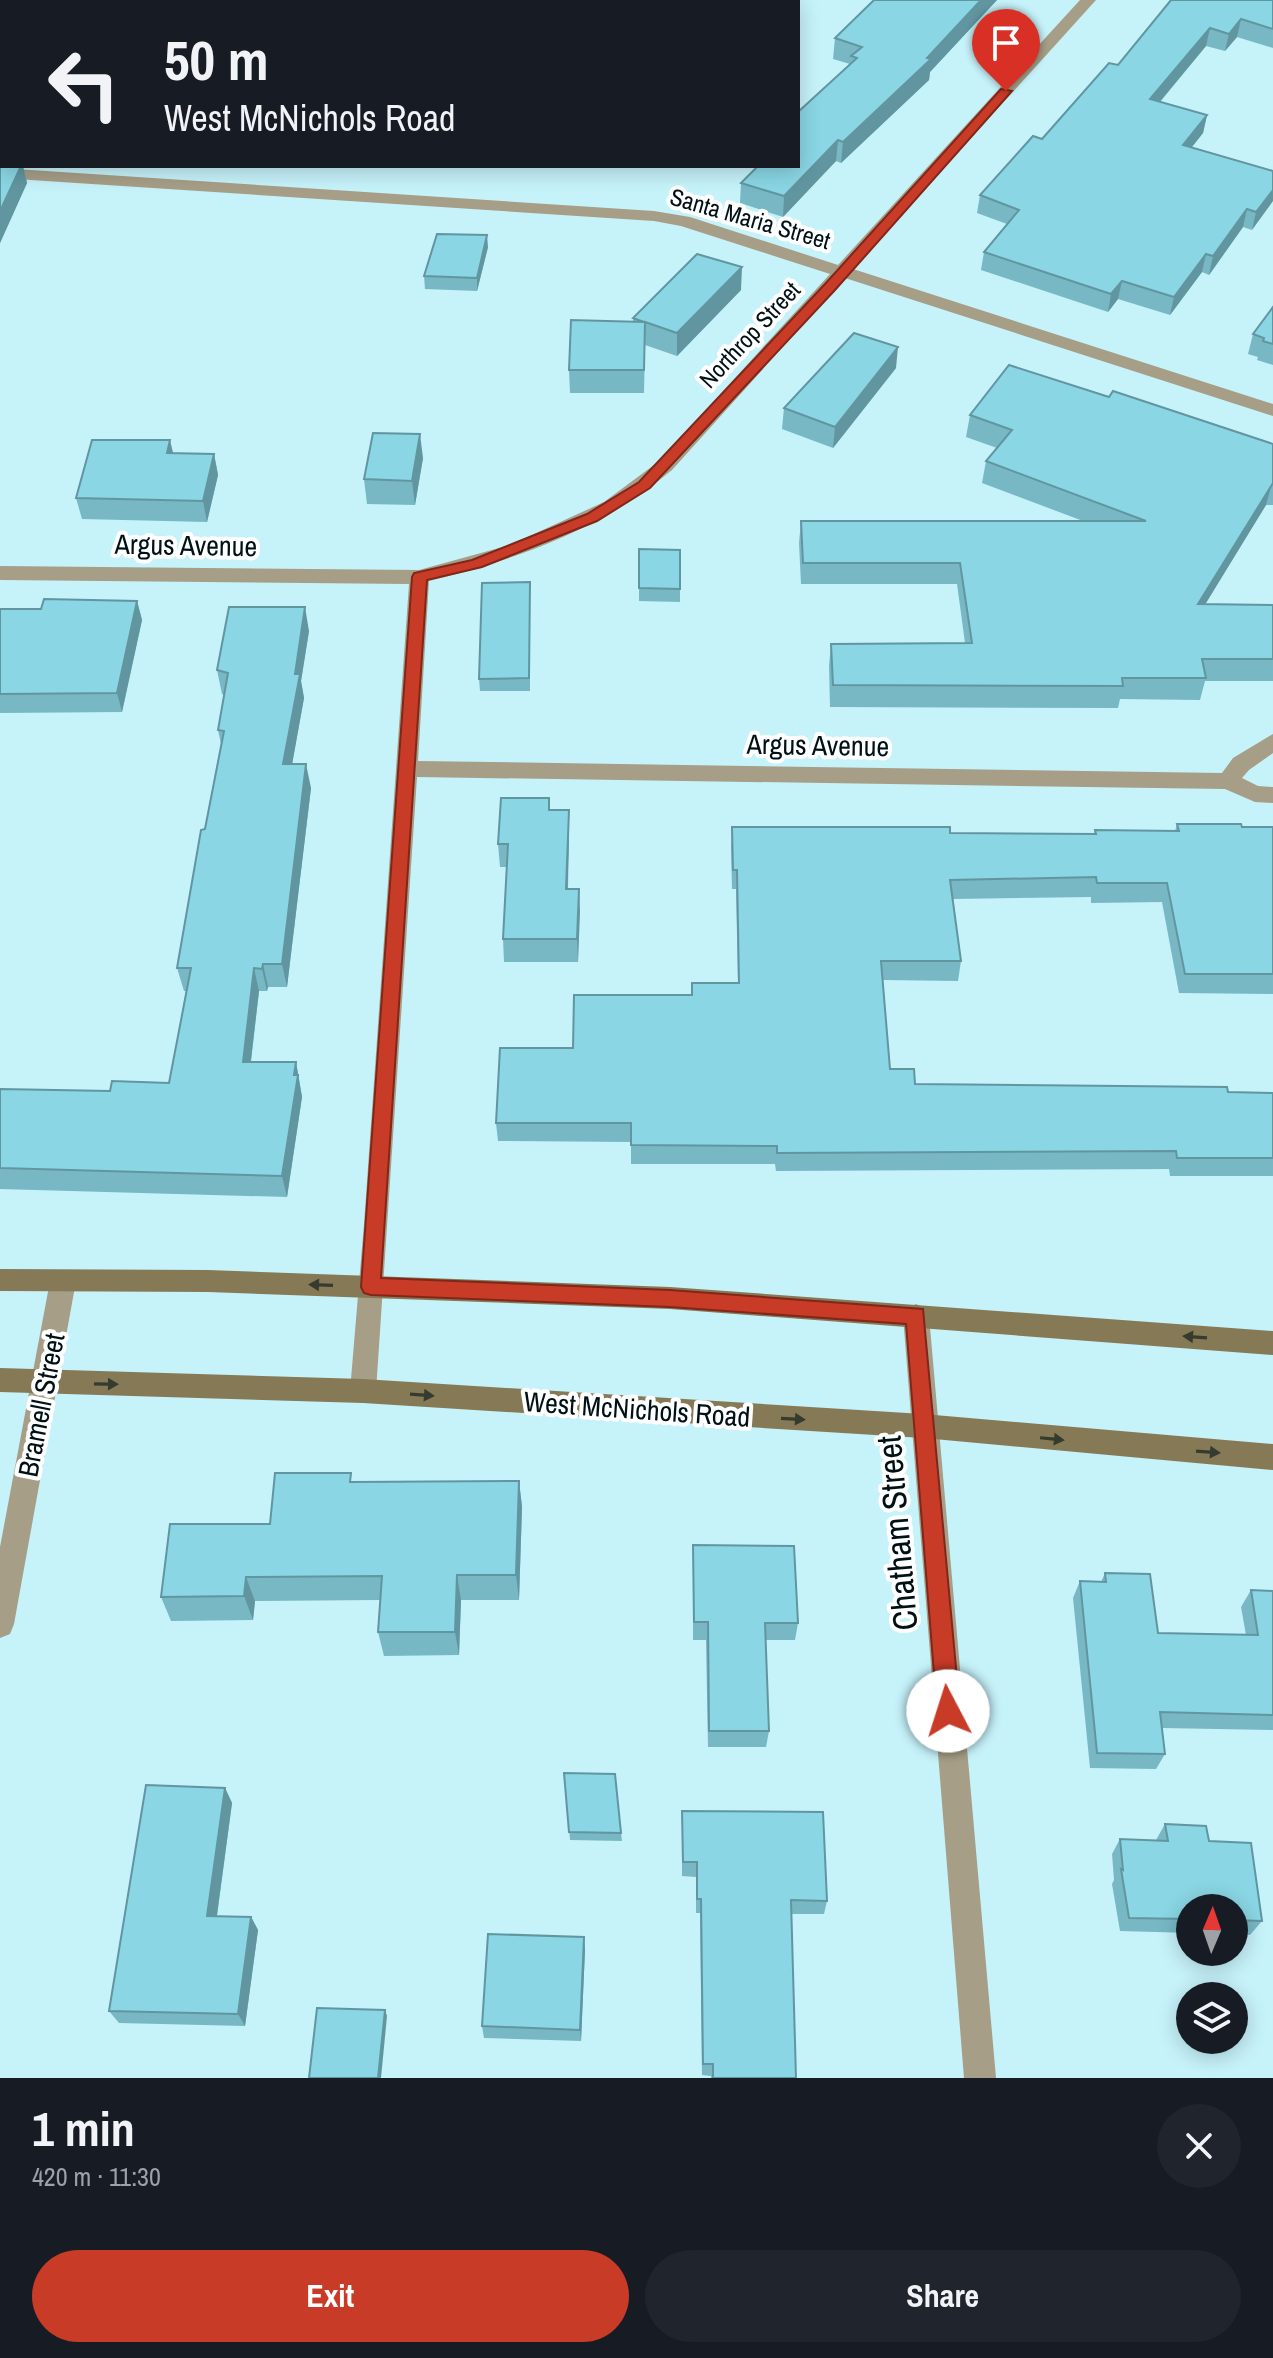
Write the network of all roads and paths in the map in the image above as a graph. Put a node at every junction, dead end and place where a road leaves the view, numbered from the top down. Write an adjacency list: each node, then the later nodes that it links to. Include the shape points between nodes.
1 (1088, 0): 5 (street, Northrop Street)
2 (211, 168): 4 (street)
3 (0, 173): 4 (street, Santa Maria Street)
4 (207, 187): 5 (street, Santa Maria Street, via 654,216 712,229)
5 (843, 272): 6 (street, Santa Maria Street); 8 (street, Northrop Street, via 644,485 592,517 476,564)
6 (1273, 410)
7 (0, 573): 8 (street, Argus Avenue)
8 (419, 577): 10 (street)
9 (1273, 742): 11 (street, via 1241,764)
10 (407, 769): 11 (street, Argus Avenue); 15 (street)
11 (1228, 781): 12 (street, Argus Avenue, via 1255,794)
12 (1273, 795)
13 (0, 1280): 14 (main road)
14 (63, 1281): 15 (main road, one-way to 14); 19 (street, Bramell Street)
15 (371, 1287): 16 (main road, via 670,1298); 20 (street)
16 (916, 1316): 17 (main road, one-way to 16); 21 (street, Chatham Street)
17 (1273, 1343)
18 (0, 1380): 19 (main road, West McNichols Road)
19 (45, 1383): 20 (main road, West McNichols Road, one-way to 20); 23 (street, Bramell Street)
20 (363, 1391): 21 (main road, West McNichols Road, one-way to 21)
21 (923, 1426): 22 (main road, West McNichols Road, one-way to 22); 24 (street, Chatham Street)
22 (1273, 1457)
23 (0, 1624)
24 (980, 2078)

